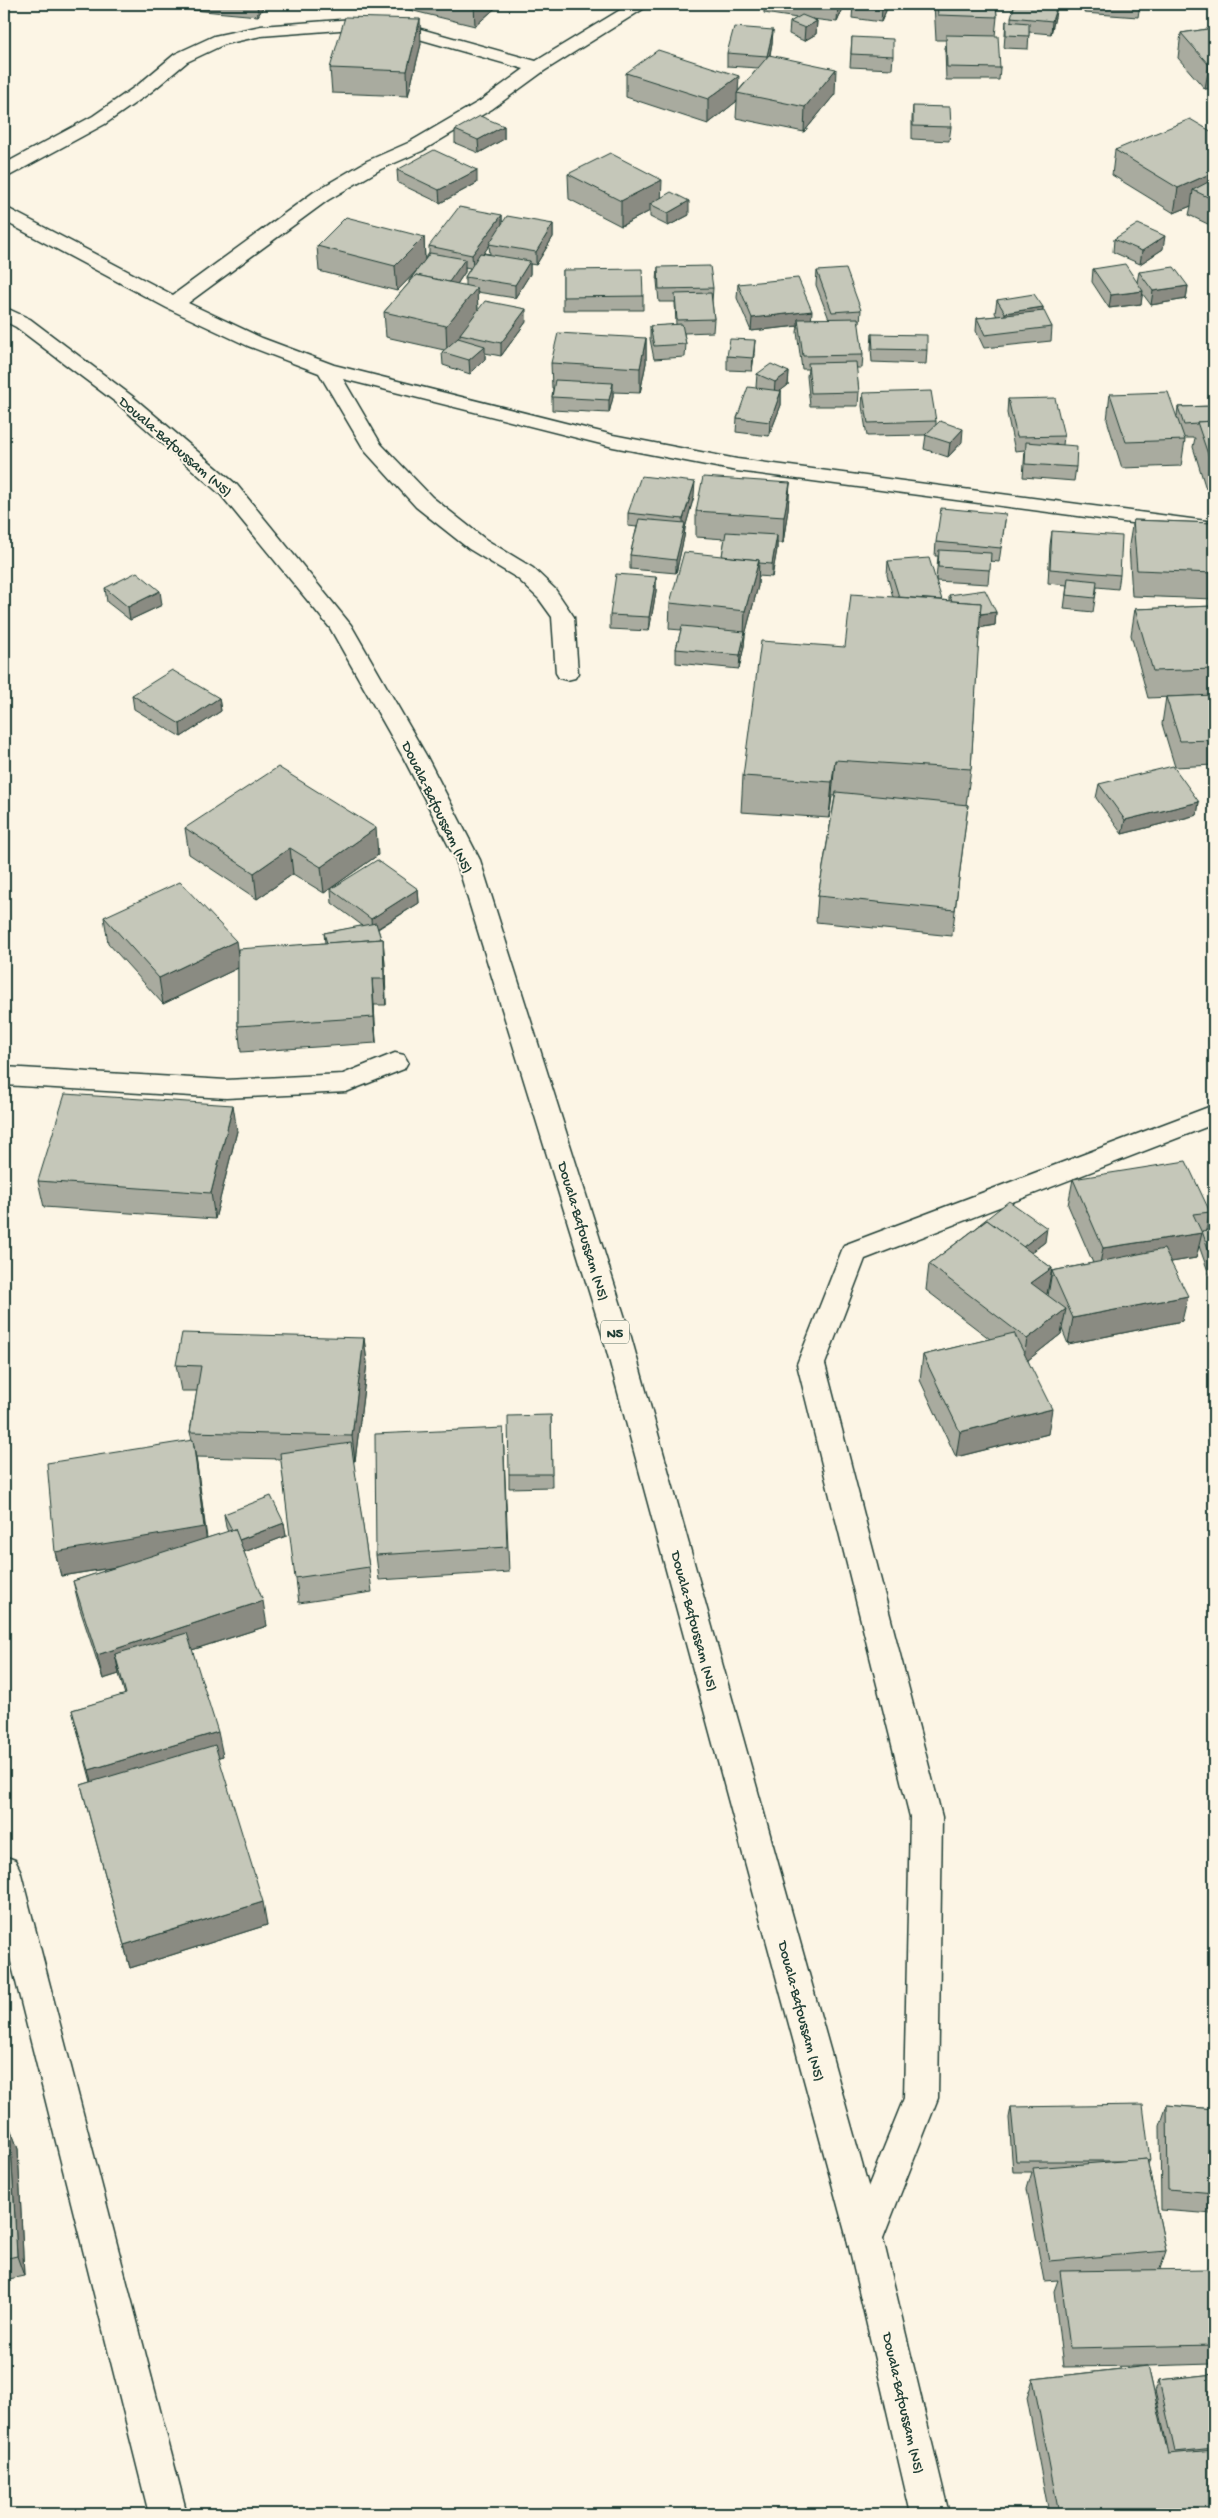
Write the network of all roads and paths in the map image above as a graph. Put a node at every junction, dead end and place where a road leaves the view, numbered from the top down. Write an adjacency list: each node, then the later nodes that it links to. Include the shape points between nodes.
1 (642, 4): 2 (main road)
2 (538, 67): 3 (main road, via 392,26 353,24 260,31 220,40 181,58 99,120); 5 (main road, via 486,105 321,196)
3 (4, 171)
4 (4, 214): 5 (main road)
5 (174, 304): 7 (main road, via 255,342)
6 (4, 313): 14 (main road, Douala-Bafoussam (N5) / N5, via 23,323 125,400 229,490 340,625 416,757 468,860 617,1337)
7 (327, 369): 8 (main road, via 613,441 737,465); 9 (main road, via 372,446 424,502 477,544 525,573 547,594 563,617)
8 (1214, 528)
9 (567, 673)
10 (395, 1062): 11 (main road, via 346,1083 226,1089)
11 (4, 1076)
12 (1214, 1114): 14 (main road, via 854,1252 811,1364 926,1818 921,2098)
13 (4, 1870): 15 (main road)
14 (865, 2239): 16 (main road, Douala-Bafoussam (N5) / N5)
15 (168, 2514)
16 (930, 2514)

